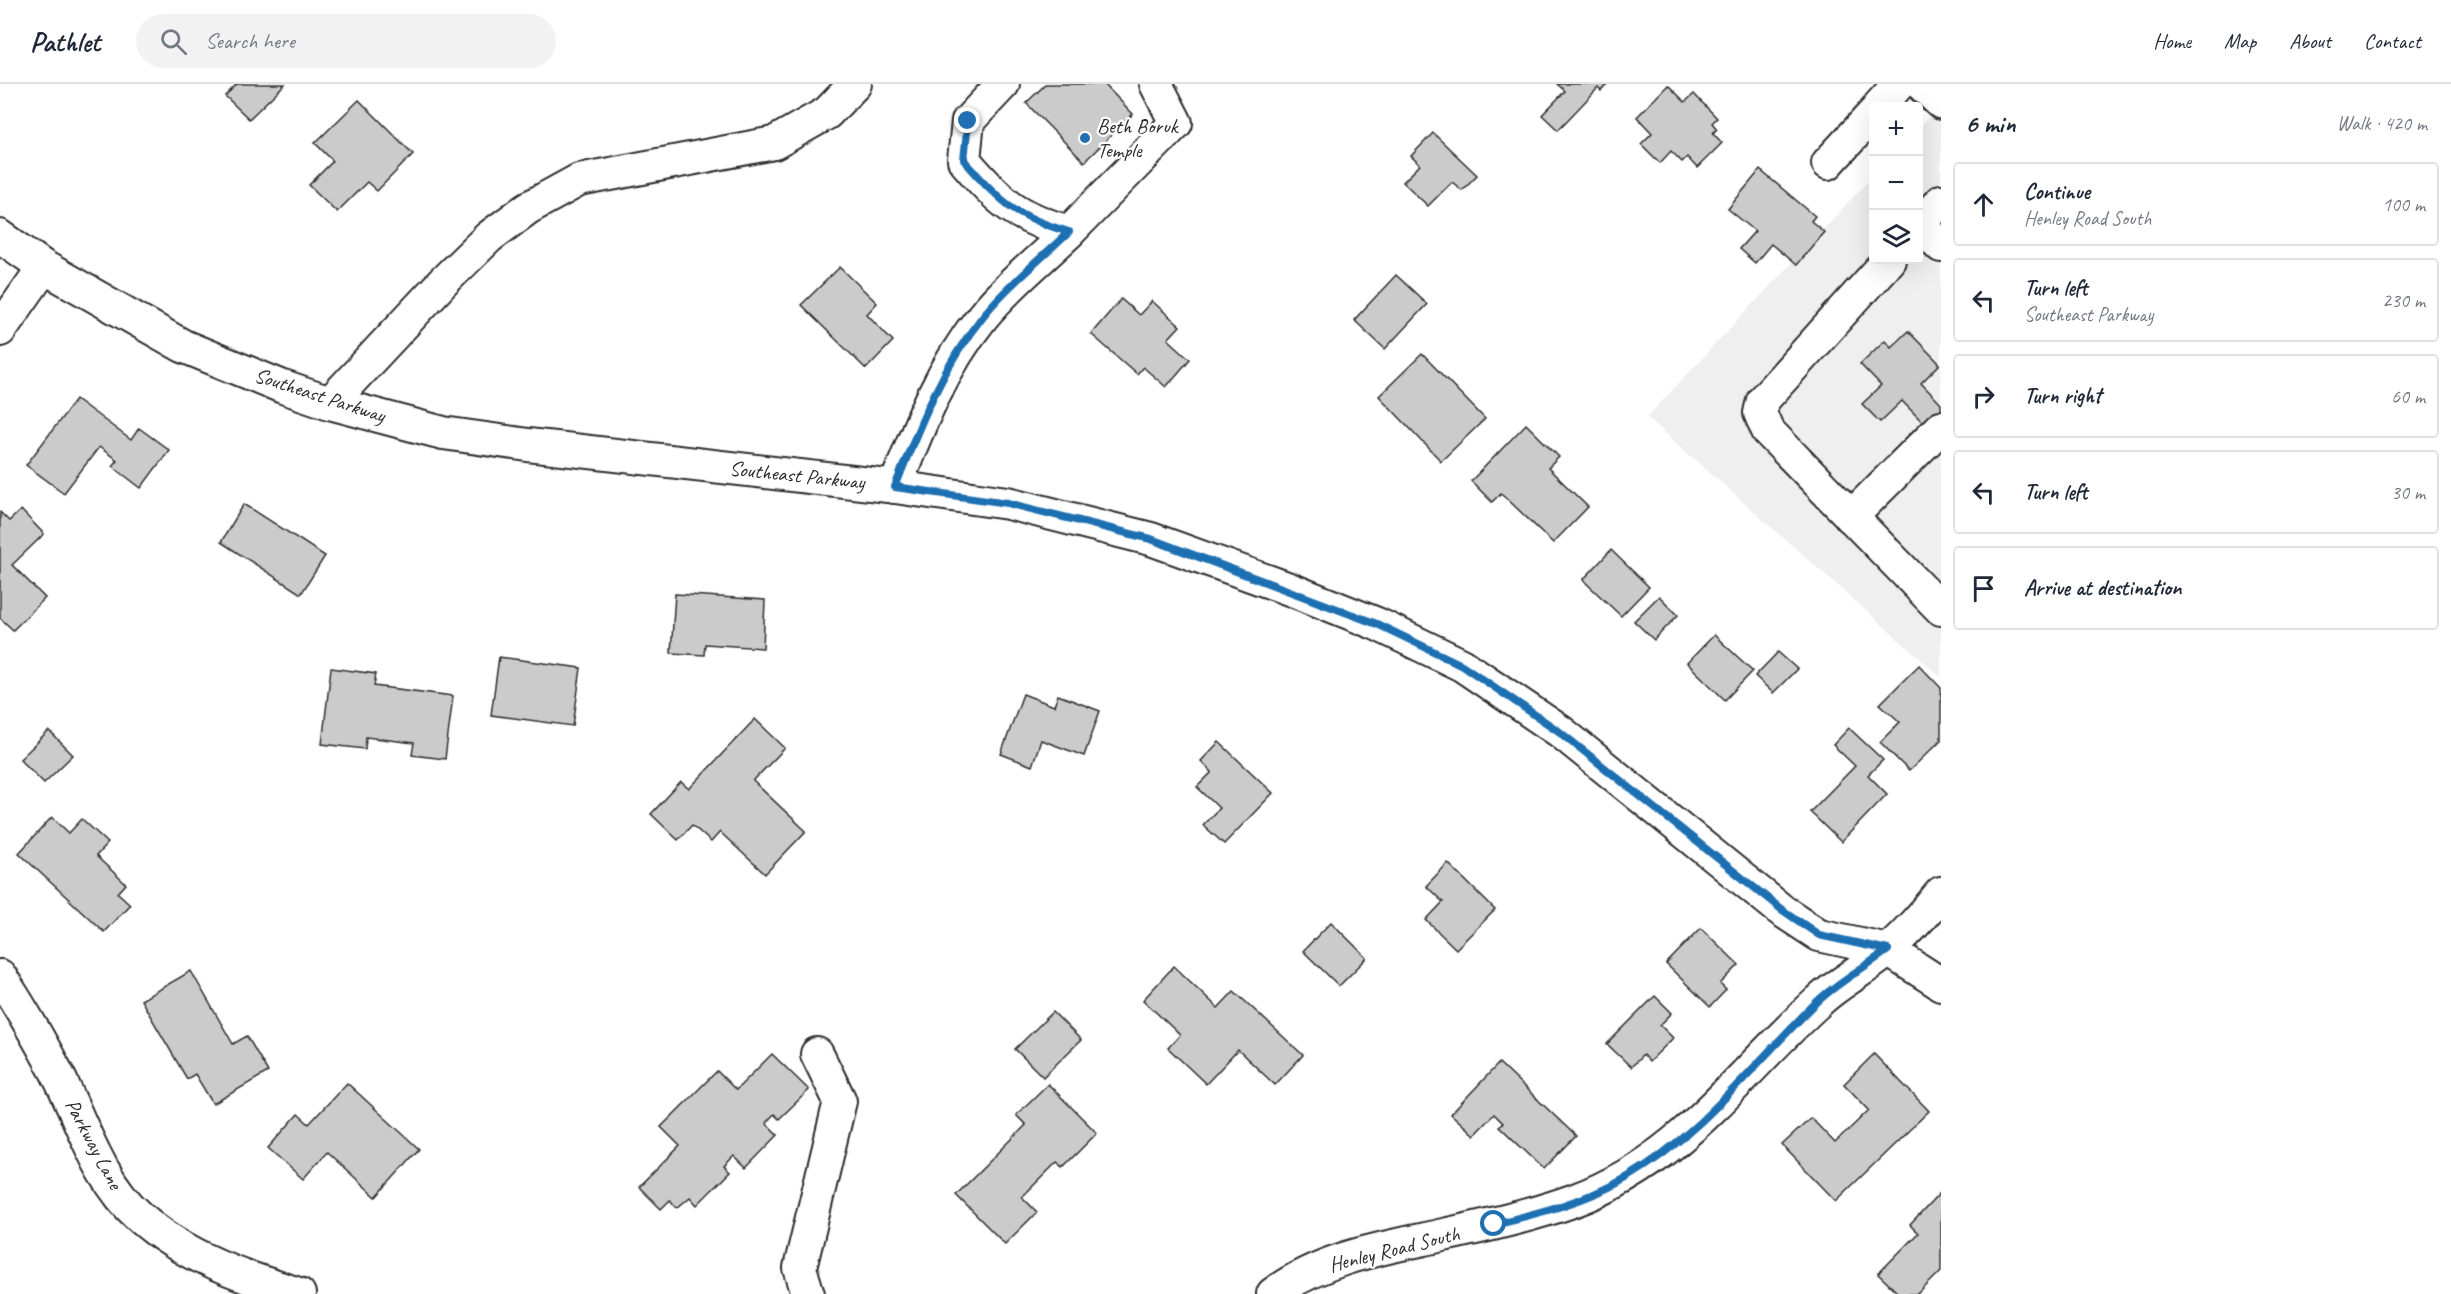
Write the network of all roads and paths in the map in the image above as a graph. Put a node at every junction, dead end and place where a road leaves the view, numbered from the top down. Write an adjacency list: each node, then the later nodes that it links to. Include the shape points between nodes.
1 (855, 84): 17 (street, via 827,113 774,143 579,180 528,208 489,237 443,282)
2 (1004, 84): 11 (street, via 968,121 964,160 995,196 1036,223)
3 (1156, 84): 11 (street, via 1176,123)
4 (1899, 84): 6 (street)
5 (1922, 84): 7 (main road)
6 (1883, 102)
7 (1941, 102)
8 (1869, 118): 9 (street)
9 (1828, 163)
10 (1941, 201): 12 (street)
11 (1069, 232): 19 (street, via 984,314 952,359 924,412)
12 (1927, 232)
13 (0, 236): 15 (street, Southeast Parkway)
14 (1885, 264): 20 (street, via 1763,400 1760,413 1768,431)
15 (44, 267): 16 (street); 17 (street, Southeast Parkway, via 183,346)
16 (0, 330)
17 (330, 403): 19 (street, Southeast Parkway, via 464,436)
18 (1941, 427): 20 (street)
19 (895, 487): 23 (street, Southeast Parkway, via 1008,503 1151,539 1377,624 1462,665 1560,732 1819,935)
20 (1851, 517): 21 (street)
21 (1941, 609)
22 (1941, 893): 23 (street, Henley Road South)
23 (1888, 950): 25 (street, Southeast Parkway); 29 (street, Henley Road South, via 1820,1000 1711,1112 1627,1178 1535,1214 1376,1250 1311,1271)
24 (0, 976): 27 (street, Parkway Lane, via 55,1070 112,1184 139,1216 189,1253 254,1281)
25 (1941, 984)
26 (817, 1054): 28 (street, via 840,1101 800,1268)
27 (299, 1294)
28 (808, 1294)
29 (1273, 1294)

